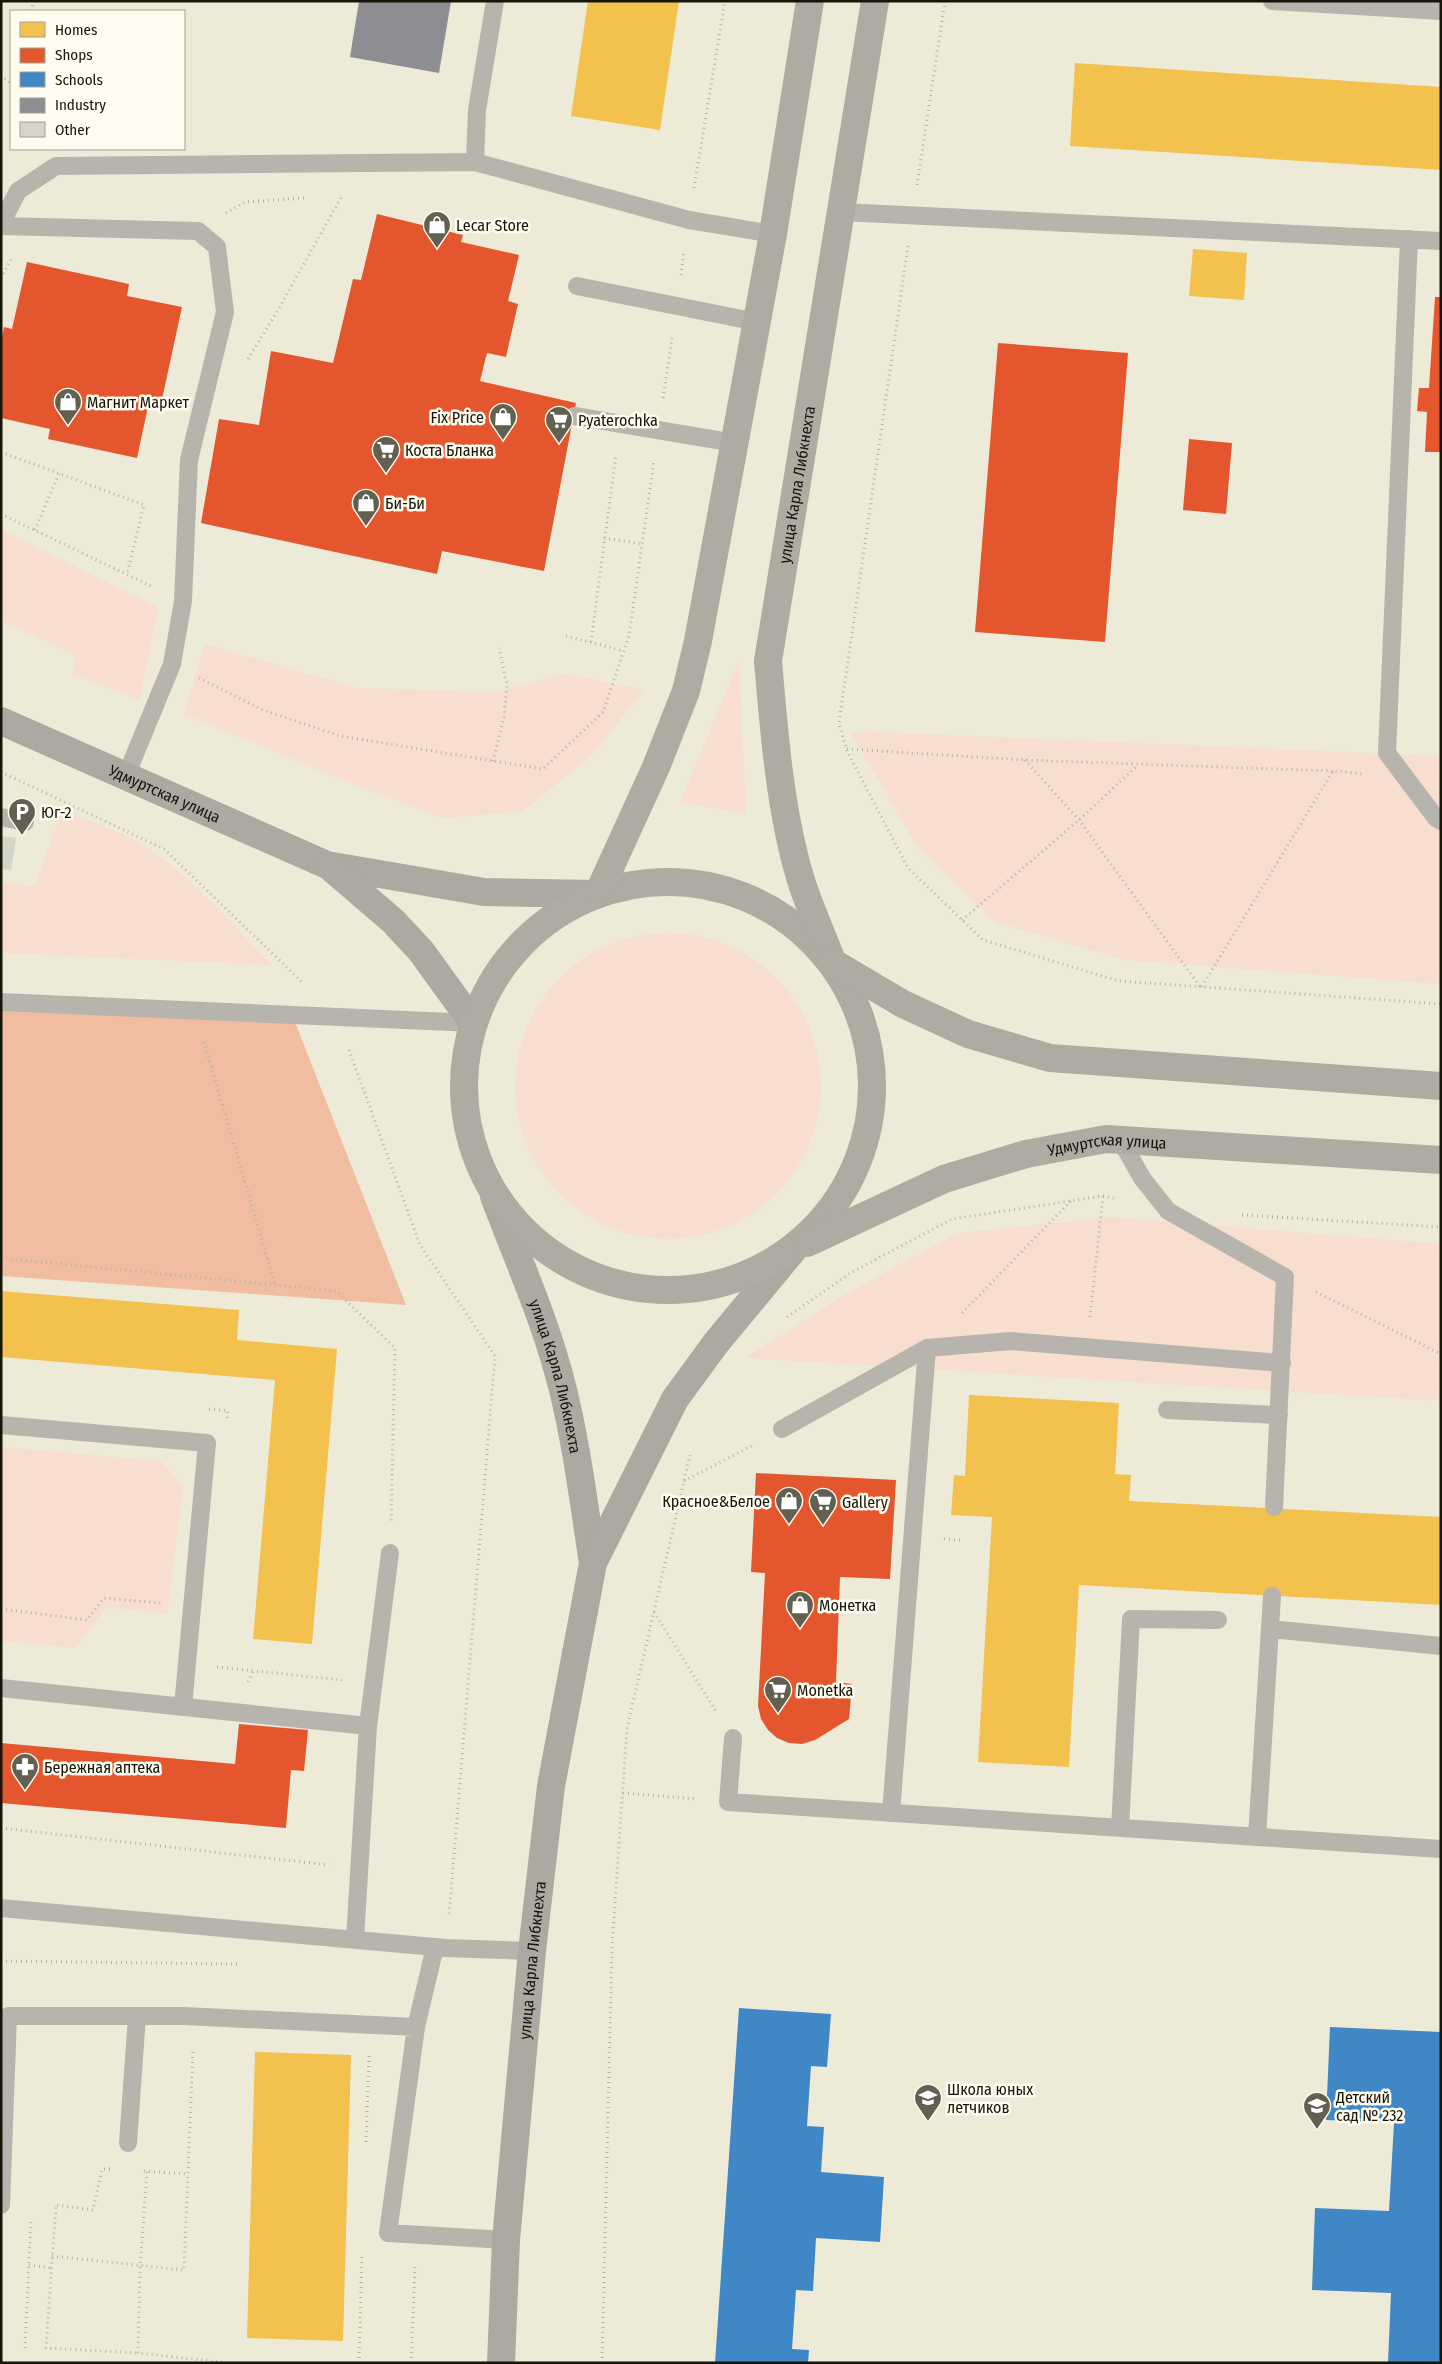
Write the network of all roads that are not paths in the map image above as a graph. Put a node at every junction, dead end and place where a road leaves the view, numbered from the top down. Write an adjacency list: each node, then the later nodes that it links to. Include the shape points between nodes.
1 (495, 1): 6 (lane, via 477,110)
2 (810, 1): 9 (main road)
3 (875, 1): 7 (main road, улица Карла Либкнехта)
4 (1272, 1): 5 (lane)
5 (1441, 11)
6 (475, 162): 8 (lane, via 56,166 18,191); 9 (lane, via 689,220)
7 (842, 212): 10 (lane); 23 (main road, улица Карла Либкнехта, via 768,661 775,736 800,877)
8 (1, 225): 17 (lane, via 198,231 218,247 226,312 189,460 183,601 172,664)
9 (773, 234): 13 (main road)
10 (1409, 239): 11 (lane); 19 (lane, via 1387,753)
11 (1441, 240)
12 (578, 286): 13 (lane)
13 (757, 322): 15 (main road)
14 (574, 416): 15 (lane)
15 (735, 443): 22 (main road, via 686,691 656,767)
16 (1, 721): 17 (main road, Удмуртская улица)
17 (126, 776): 21 (main road, Удмуртская улица)
18 (1, 817): 20 (lane)
19 (1441, 821)
20 (25, 822)
21 (327, 865): 22 (main road, Удмуртская улица, via 484,892); 25 (main road, Удмуртская улица, via 393,921 421,950)
22 (598, 894): 23 (main road, Удмуртская улица, via 662,881 726,889 785,917); 25 (main road, Удмуртская улица, via 543,923 501,968)
23 (832, 962): 26 (main road, via 903,1004 968,1034 1050,1058); 30 (main road, via 862,1019 873,1082 865,1146 836,1204)
24 (1, 1002): 25 (lane)
25 (473, 1023): 29 (main road, Удмуртская улица, via 463,1082 470,1141)
26 (1441, 1086)
27 (1120, 1139): 28 (main road, Удмуртская улица); 30 (main road, Удмуртская улица, via 1026,1154 944,1179); 32 (lane, via 1142,1178 1168,1211 1286,1277)
28 (1441, 1160)
29 (494, 1196): 30 (main road, Удмуртская улица, via 540,1247 599,1280 666,1292 733,1282); 39 (main road, улица Карла Либкнехта, via 537,1308 563,1388)
30 (793, 1250): 39 (main road, улица Карла Либкнехта, via 716,1343 675,1399)
31 (927, 1348): 32 (lane, via 1011,1341); 36 (lane); 48 (lane)
32 (1282, 1362): 34 (lane)
33 (1166, 1410): 34 (lane)
34 (1279, 1415): 37 (lane)
35 (1, 1425): 45 (lane, via 207,1443)
36 (782, 1429)
37 (1274, 1507)
38 (390, 1553): 46 (lane)
39 (593, 1563): 55 (main road, улица Карла Либкнехта, via 551,1786)
40 (1272, 1596): 42 (lane)
41 (1218, 1620): 49 (lane, via 1131,1619)
42 (1270, 1629): 43 (lane); 50 (lane)
43 (1441, 1646)
44 (1, 1688): 45 (lane)
45 (183, 1707): 46 (lane)
46 (368, 1726): 53 (lane)
47 (733, 1738): 48 (lane, via 728,1802)
48 (891, 1813): 49 (lane)
49 (1120, 1828): 50 (lane)
50 (1257, 1837): 51 (lane)
51 (1441, 1849)
52 (1, 1908): 53 (lane)
53 (355, 1939): 54 (lane)
54 (435, 1947): 55 (lane); 57 (lane)
55 (532, 1951): 60 (main road, улица Карла Либкнехта)
56 (137, 2016): 57 (lane); 58 (lane); 59 (lane, via 8,2016)
57 (416, 2027): 60 (lane, via 388,2233)
58 (128, 2143)
59 (1, 2205)
60 (506, 2240): 61 (main road, улица Карла Либкнехта)
61 (501, 2363)

